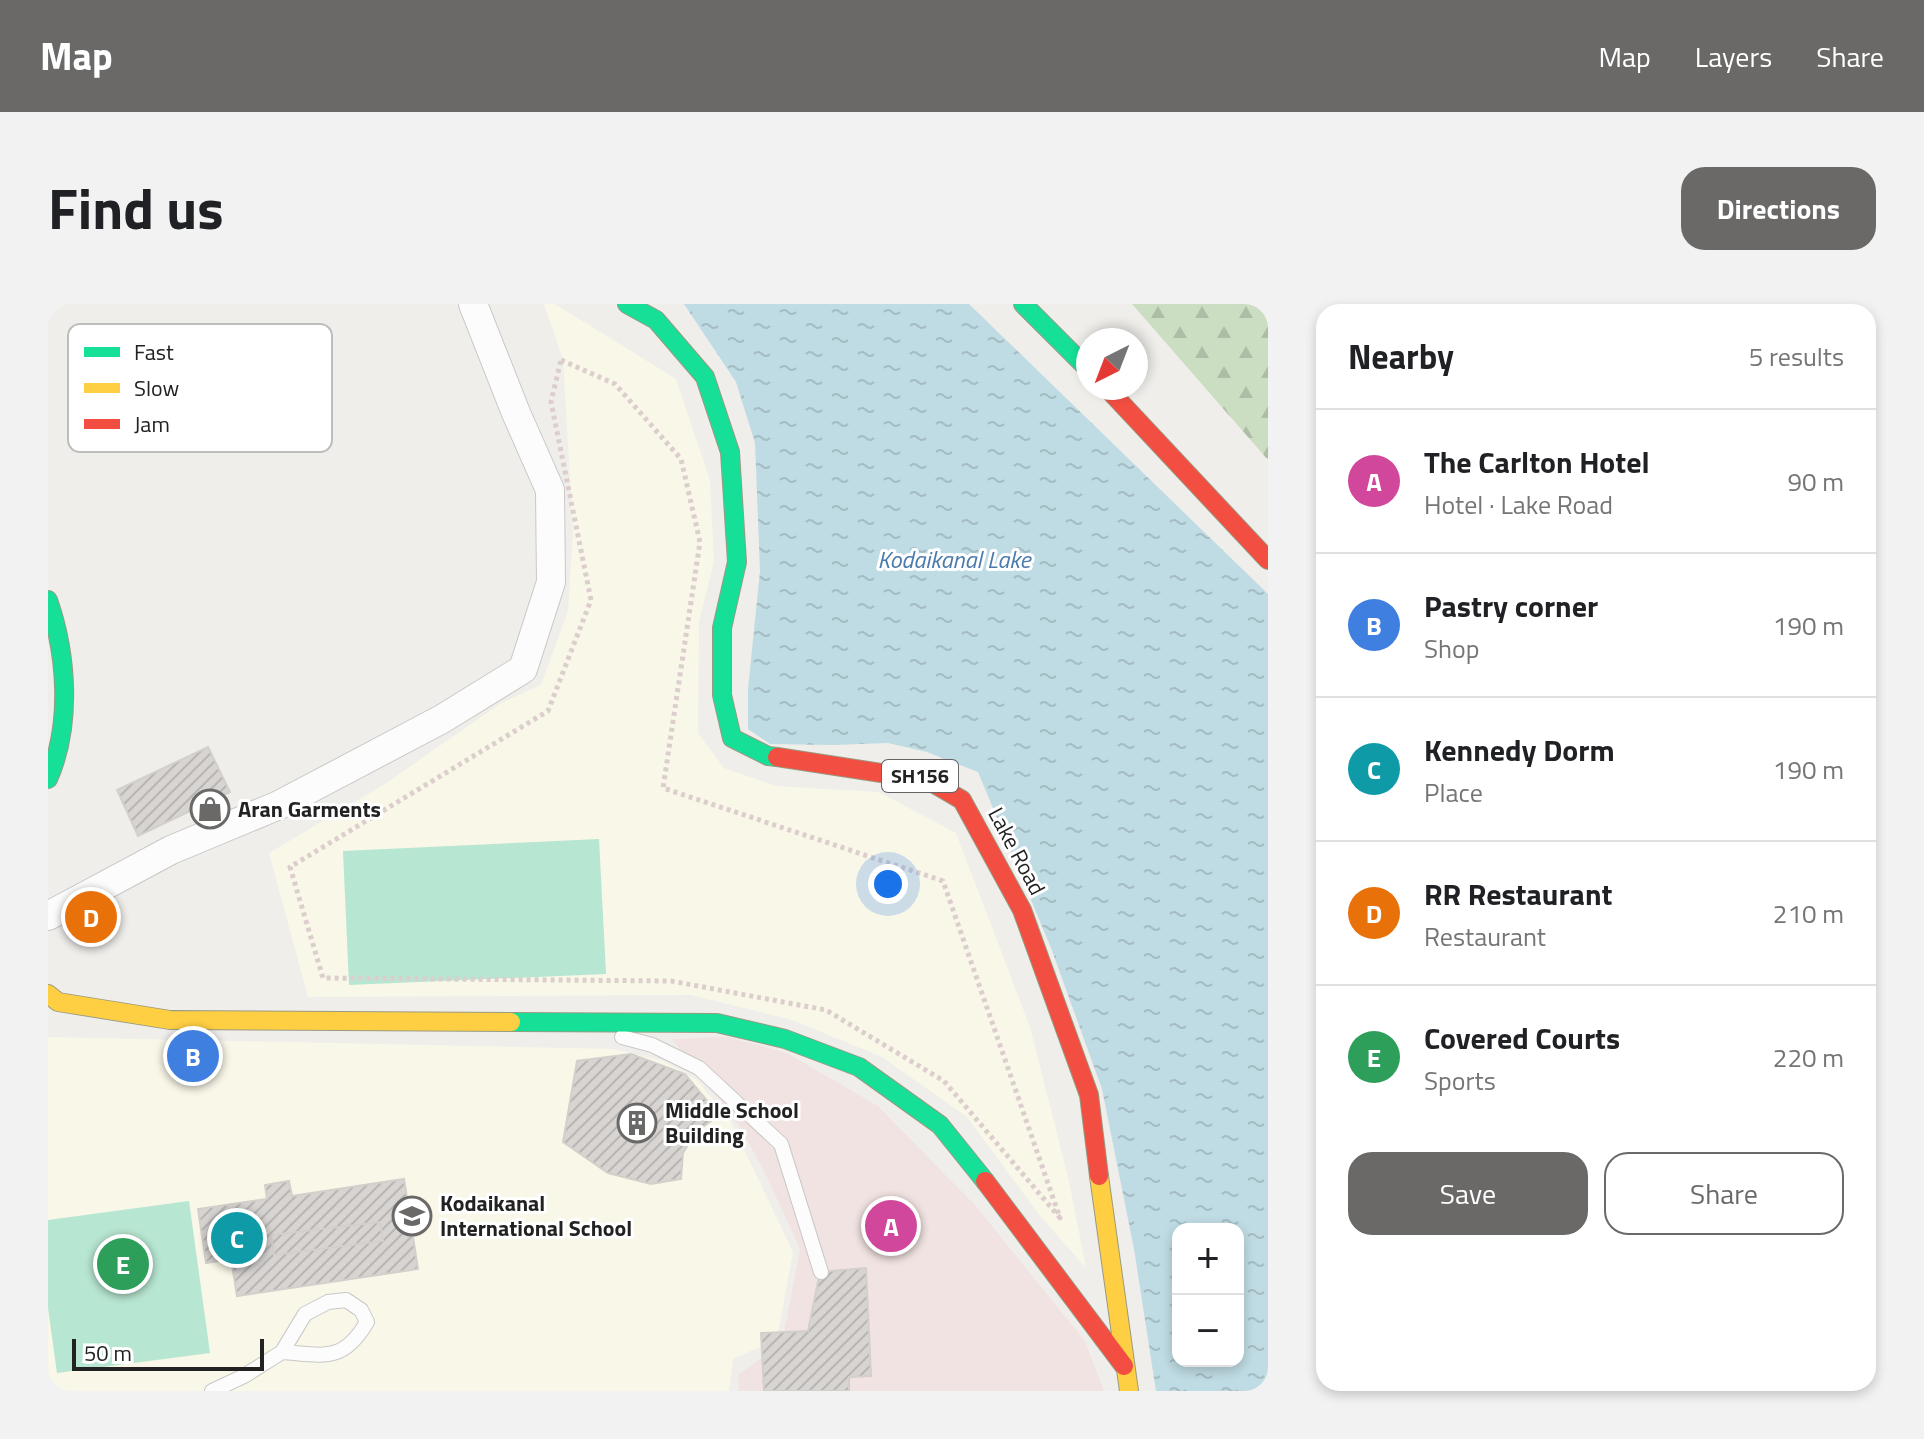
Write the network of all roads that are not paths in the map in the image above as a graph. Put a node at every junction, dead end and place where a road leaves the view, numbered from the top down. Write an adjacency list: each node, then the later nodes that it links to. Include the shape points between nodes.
1 (473, 304): 10 (street, via 550,490 551,582 523,669 293,798 171,850)
2 (627, 304): 15 (main road, Lake Road / SH156, via 656,320 705,377 730,452 737,562 722,628 722,695 732,738 768,756 921,776 962,800 1022,910 1089,1095)
3 (1023, 304): 4 (main road)
4 (1076, 357)
5 (1118, 400): 6 (main road)
6 (1268, 560)
7 (48, 600): 8 (main road)
8 (53, 629): 9 (main road, via 67,676 57,760)
9 (48, 779)
10 (48, 916)
11 (48, 994): 12 (main road, via 58,1002 170,1020)
12 (572, 1022): 13 (lane, via 652,1045 699,1068 781,1144); 15 (main road, via 717,1023 785,1039 859,1067 940,1125)
13 (821, 1272)
14 (282, 1352): 14 (lane, via 305,1314 328,1302 346,1300 367,1322 356,1342 333,1355); 16 (lane)
15 (1124, 1366): 17 (main road, Lake Road / SH156)
16 (212, 1391)
17 (1129, 1391)

